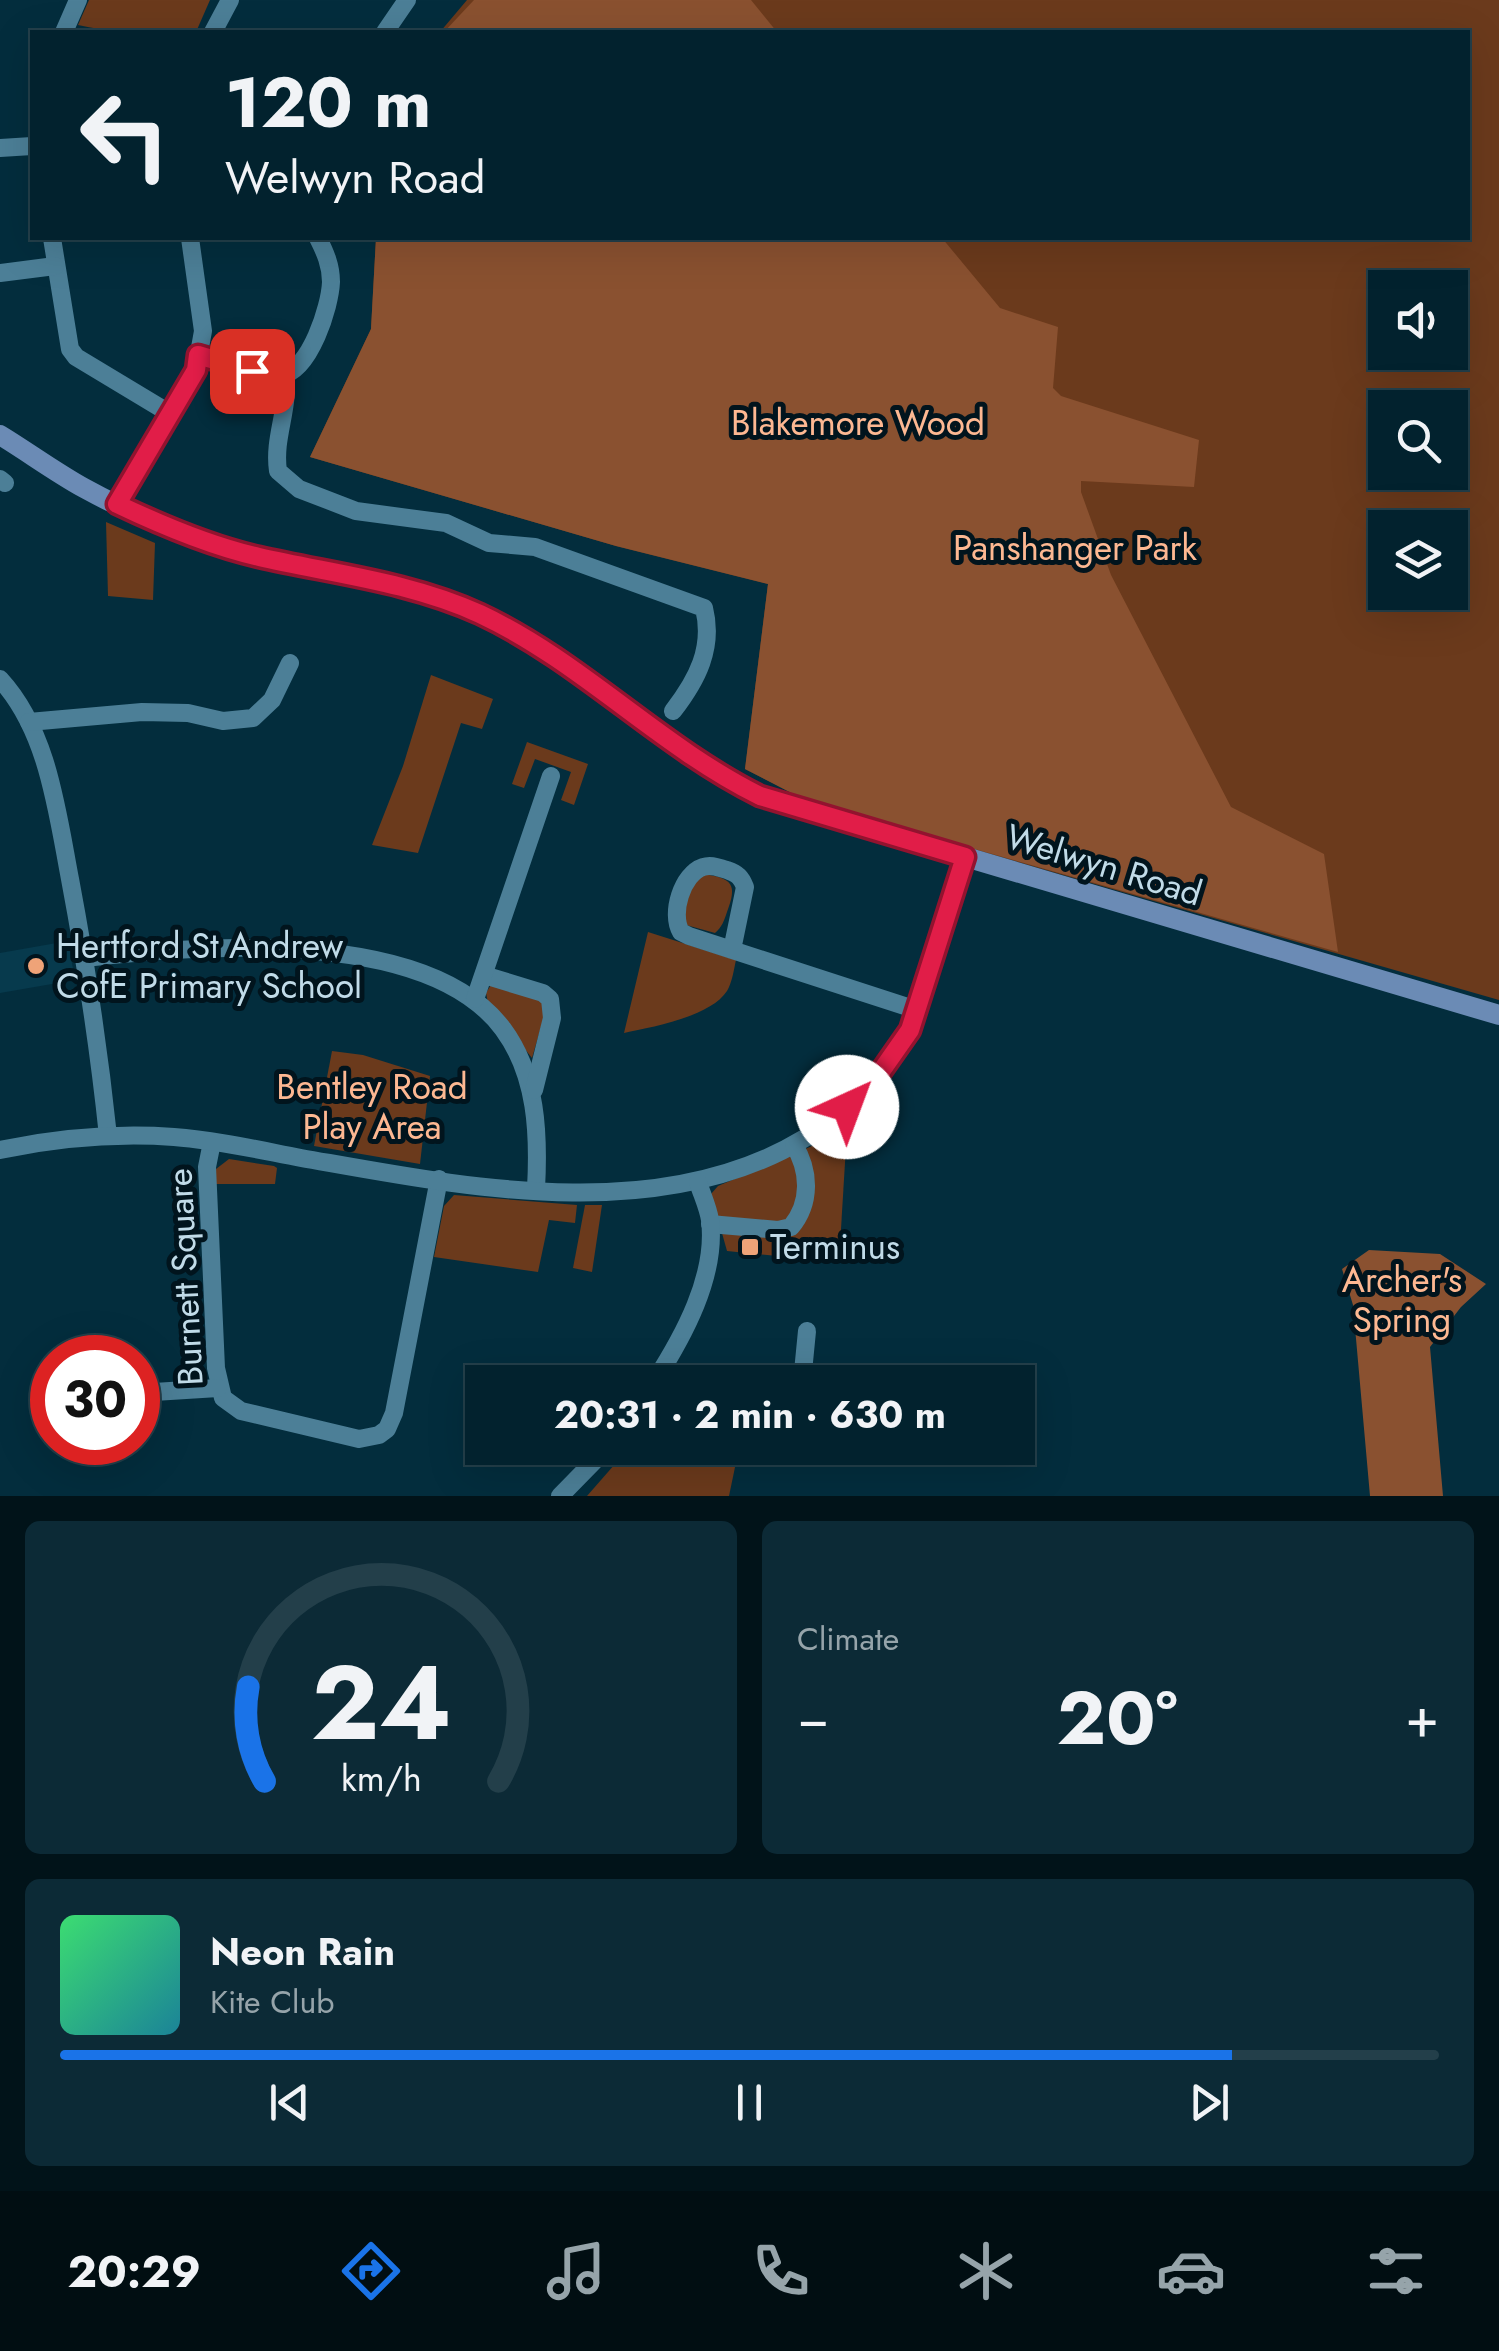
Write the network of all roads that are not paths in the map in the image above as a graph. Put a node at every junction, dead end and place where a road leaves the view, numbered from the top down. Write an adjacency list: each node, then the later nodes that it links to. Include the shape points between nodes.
1 (78, 0): 4 (street)
2 (230, 0): 5 (street)
3 (408, 0): 6 (street)
4 (65, 30)
5 (214, 30)
6 (386, 30)
7 (30, 146): 8 (street)
8 (0, 148)
9 (52, 240): 12 (street)
10 (190, 240): 14 (street, via 203,332)
11 (319, 240): 15 (street, via 328,258 328,303 303,362)
12 (56, 266): 13 (street); 16 (street, via 76,357)
13 (0, 273)
14 (198, 355): 15 (street); 16 (street)
15 (284, 375): 21 (street, via 278,471 299,489 356,512 446,523 489,543 535,547 704,608 699,674)
16 (169, 413): 18 (street)
17 (2, 440): 18 (main road, Welwyn Road)
18 (117, 504): 24 (main road, Welwyn Road, via 222,547 346,572 477,613 564,661 680,750 747,789)
19 (290, 663): 22 (street, via 272,700 253,718 142,712)
20 (0, 679): 22 (street)
21 (673, 711)
22 (29, 722): 26 (street, via 55,807)
23 (551, 776): 27 (street)
24 (965, 857): 29 (street); 30 (main road, Welwyn Road)
25 (732, 950): 25 (street, via 676,926 689,877 702,867 737,874 745,886); 29 (street)
26 (84, 958): 28 (street, via 238,948 330,954 415,970); 32 (street)
27 (484, 975): 28 (street); 31 (street, via 550,998 552,1018)
28 (475, 999): 31 (street, via 504,1030)
29 (917, 1010): 34 (street, via 865,1089)
30 (1499, 1016)
31 (532, 1096): 38 (street)
32 (108, 1136): 33 (street); 35 (street)
33 (212, 1142): 36 (street); 43 (street, Burnett Square, via 207,1167)
34 (794, 1145): 37 (street); 39 (street, via 806,1194 791,1227)
35 (0, 1150)
36 (439, 1179): 38 (street); 43 (street, Burnett Square, via 386,1429 368,1439 348,1437 233,1408)
37 (698, 1182): 38 (street, via 614,1192); 39 (street)
38 (536, 1189)
39 (710, 1224): 41 (street, via 700,1290)
40 (807, 1331): 42 (street)
41 (664, 1365)
42 (804, 1365)
43 (218, 1388): 44 (street)
44 (160, 1391)
45 (590, 1465): 46 (street)
46 (560, 1496)

